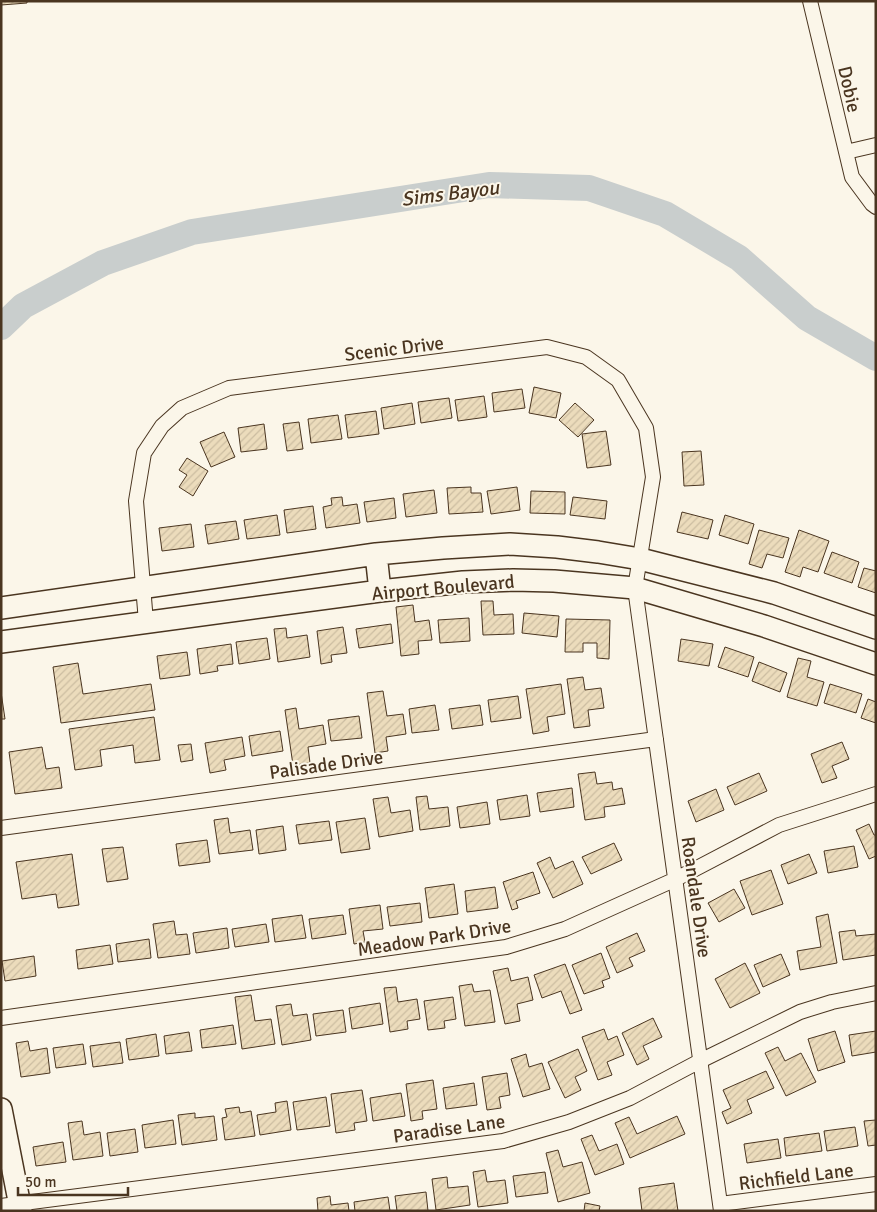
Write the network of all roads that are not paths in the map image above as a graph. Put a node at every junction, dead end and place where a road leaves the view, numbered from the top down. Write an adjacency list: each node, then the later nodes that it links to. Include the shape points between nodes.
1 (810, 1): 3 (street, Dobie)
2 (876, 145): 3 (street)
3 (846, 152): 4 (street, Dobie, via 852,177)
4 (876, 207)
5 (376, 554): 6 (main road, Airport Boulevard, via 510,544); 7 (main road, Airport Boulevard); 9 (main road)
6 (640, 559): 7 (street, Scenic Drive, via 653,477 646,428 618,380 586,356 547,347 229,388 182,408 162,426 144,453 136,501); 8 (street, Scenic Drive); 12 (main road, Airport Boulevard, via 774,592)
7 (143, 588): 10 (main road, Airport Boulevard); 11 (street, Scenic Drive)
8 (635, 588): 9 (main road, Airport Boulevard, via 513,580); 14 (main road, Airport Boulevard, via 764,626); 15 (street, Roandale Drive)
9 (380, 591): 11 (main road, Airport Boulevard)
10 (1, 608)
11 (146, 622): 13 (main road, Airport Boulevard)
12 (876, 628)
13 (1, 642)
14 (876, 664)
15 (656, 739): 17 (street, Palisade Drive); 18 (street, Roandale Drive)
16 (876, 794): 18 (street, Meadow Park Drive, via 779,825)
17 (1, 828)
18 (676, 879): 20 (street, Meadow Park Drive, via 565,929 506,947); 21 (street, Roandale Drive)
19 (876, 993): 21 (street, Paradise Lane, via 800,1012)
20 (1, 1018)
21 (700, 1061): 24 (street, Paradise Lane, via 630,1098 569,1122 503,1140); 25 (street, Roandale Drive)
22 (1, 1109): 24 (main road)
23 (876, 1184): 25 (street, Richfield Lane)
24 (14, 1206)
25 (721, 1208)

